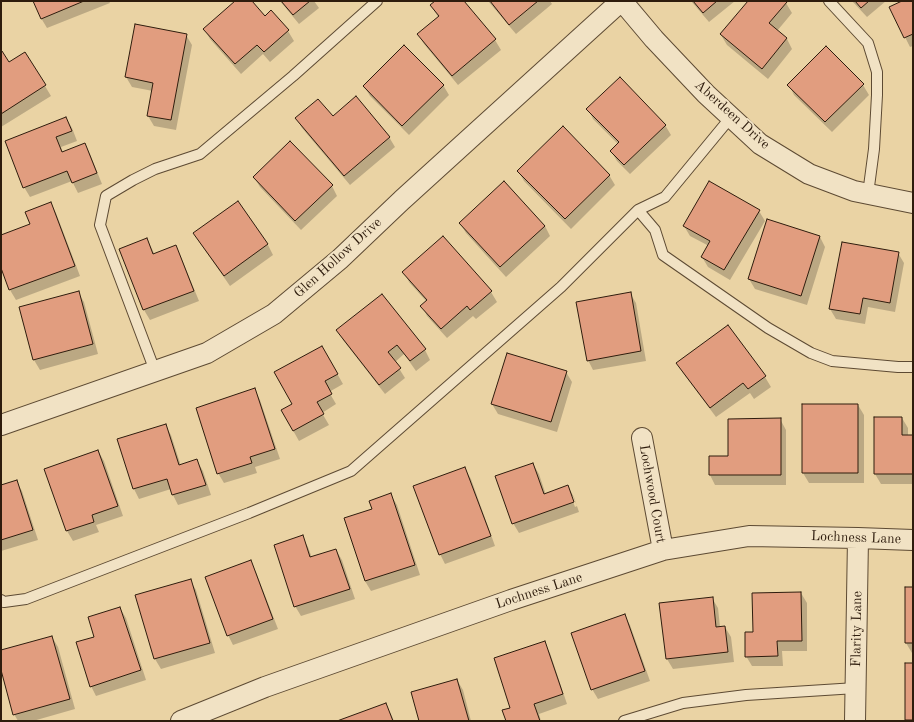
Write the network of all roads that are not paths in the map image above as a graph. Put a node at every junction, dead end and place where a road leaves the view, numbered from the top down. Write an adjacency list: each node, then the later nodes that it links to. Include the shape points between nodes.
1 (377, 1): 9 (lane, via 294,76 200,154 155,169 106,196 100,225)
2 (621, 1): 4 (street, Aberdeen Drive, via 654,39); 9 (street, Glen Hollow Drive, via 340,259 274,314 207,353)
3 (829, 1): 5 (lane, via 868,43 877,72 874,149)
4 (731, 117): 5 (street, Aberdeen Drive, via 760,144 809,174); 7 (lane, via 665,197)
5 (868, 194): 6 (street, Aberdeen Drive)
6 (913, 203)
7 (638, 210): 8 (lane, via 655,230 664,255 768,328 811,353 832,361); 15 (lane, via 561,287 351,471 26,599 4,602)
8 (913, 367)
9 (155, 371): 10 (street, Glen Hollow Drive)
10 (1, 425)
11 (642, 438): 14 (street, Lochwood Court)
12 (858, 538): 13 (street, Lochness Lane); 14 (street, Lochness Lane, via 750,536); 16 (street, Flarity Lane)
13 (913, 540)
14 (663, 550): 17 (street, Lochness Lane, via 496,605 265,687)
15 (1, 600)
16 (856, 688): 18 (lane, via 746,695 683,703); 19 (street, Flarity Lane)
17 (181, 721)
18 (624, 721)
19 (855, 721)

